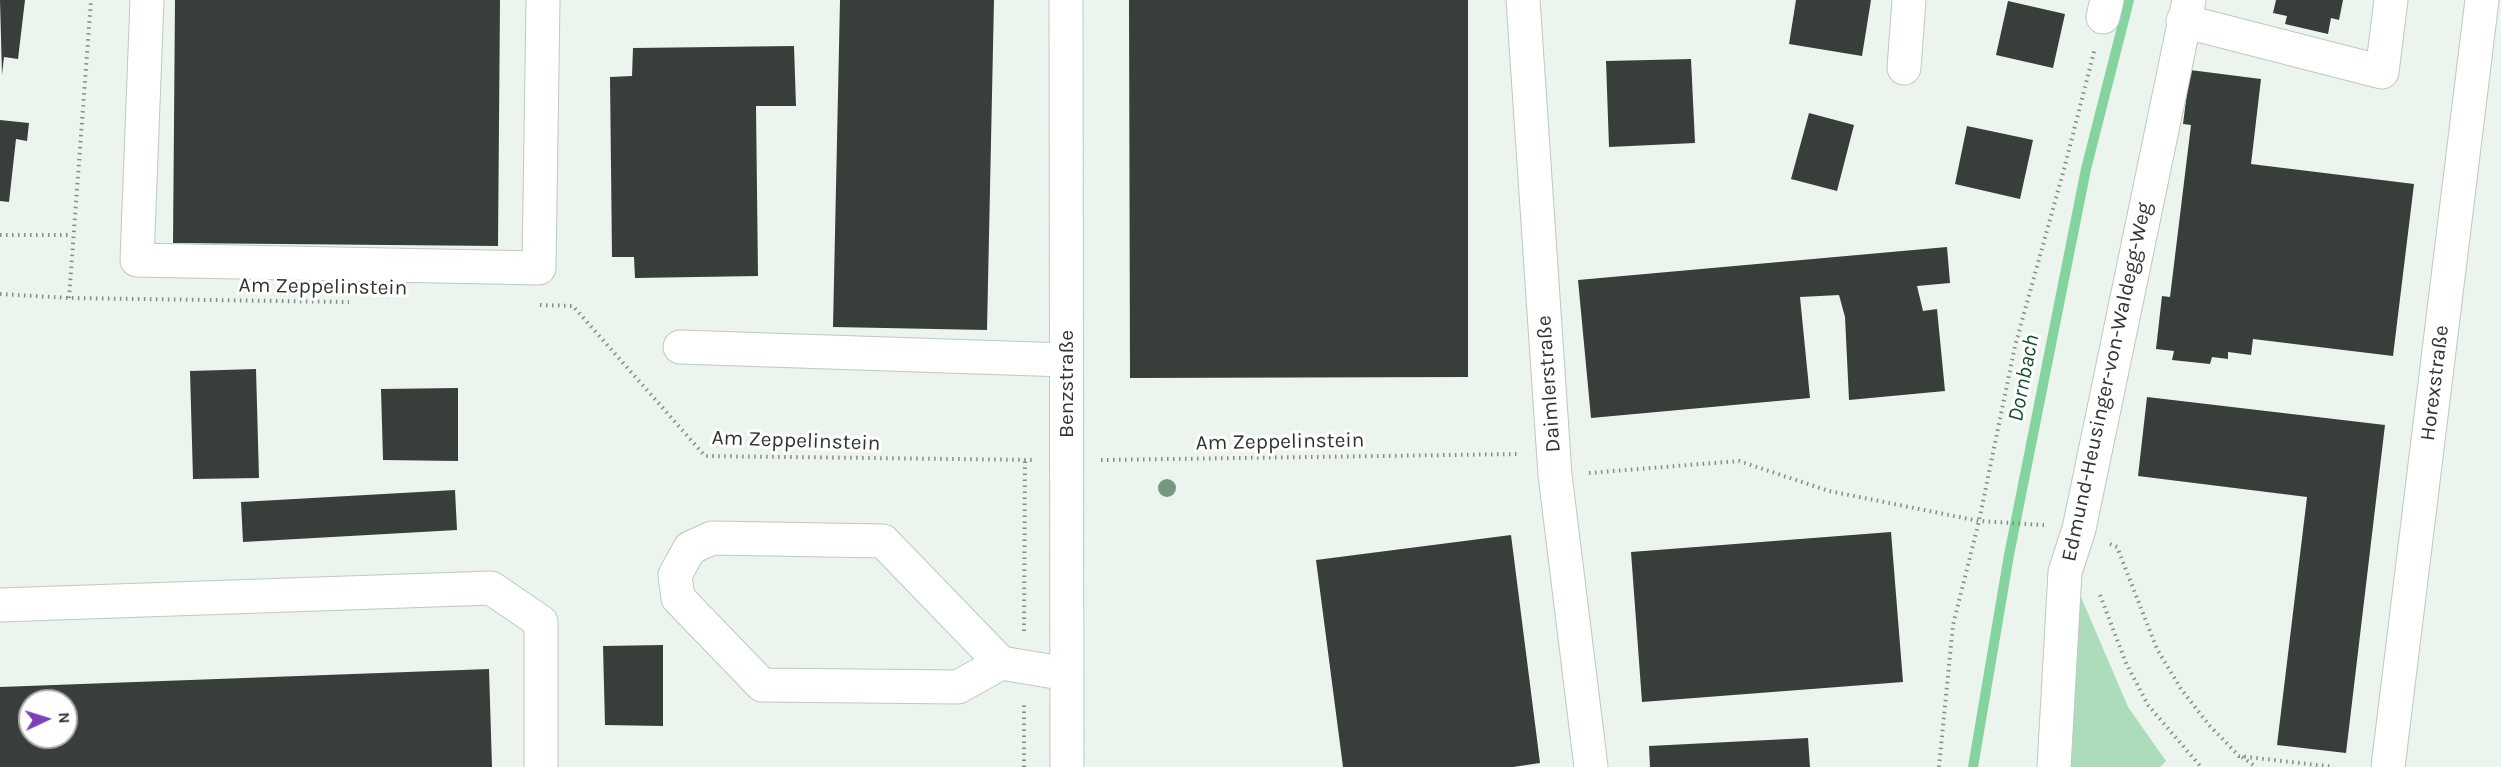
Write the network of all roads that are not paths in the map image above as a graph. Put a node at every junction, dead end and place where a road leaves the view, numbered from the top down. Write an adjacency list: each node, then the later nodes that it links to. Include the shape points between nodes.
1 (147, 0): 2 (street, via 137,260 538,268)
2 (543, 0)
3 (1066, 0): 11 (street, Benzstraße)
4 (1523, 0): 17 (street, Daimlerstraße, via 1554,464)
5 (1909, 0): 9 (street)
6 (2391, 0): 8 (street, via 2382,72)
7 (2482, 0): 19 (street, Horexstraße)
8 (2186, 10): 18 (street, Edmund-Heusinger-von-Waldegg-Weg, via 2068,527)
9 (1904, 68)
10 (680, 347): 11 (street)
11 (1066, 360): 14 (street, Benzstraße)
12 (0, 605): 15 (street, via 491,588 541,622)
13 (1001, 663): 13 (street, via 958,687 762,685 678,598 675,575 690,548 712,538 883,541); 14 (street)
14 (1067, 674): 16 (street, Benzstraße)
15 (541, 767)
16 (1066, 767)
17 (1591, 767)
18 (2054, 767)
19 (2388, 767)

